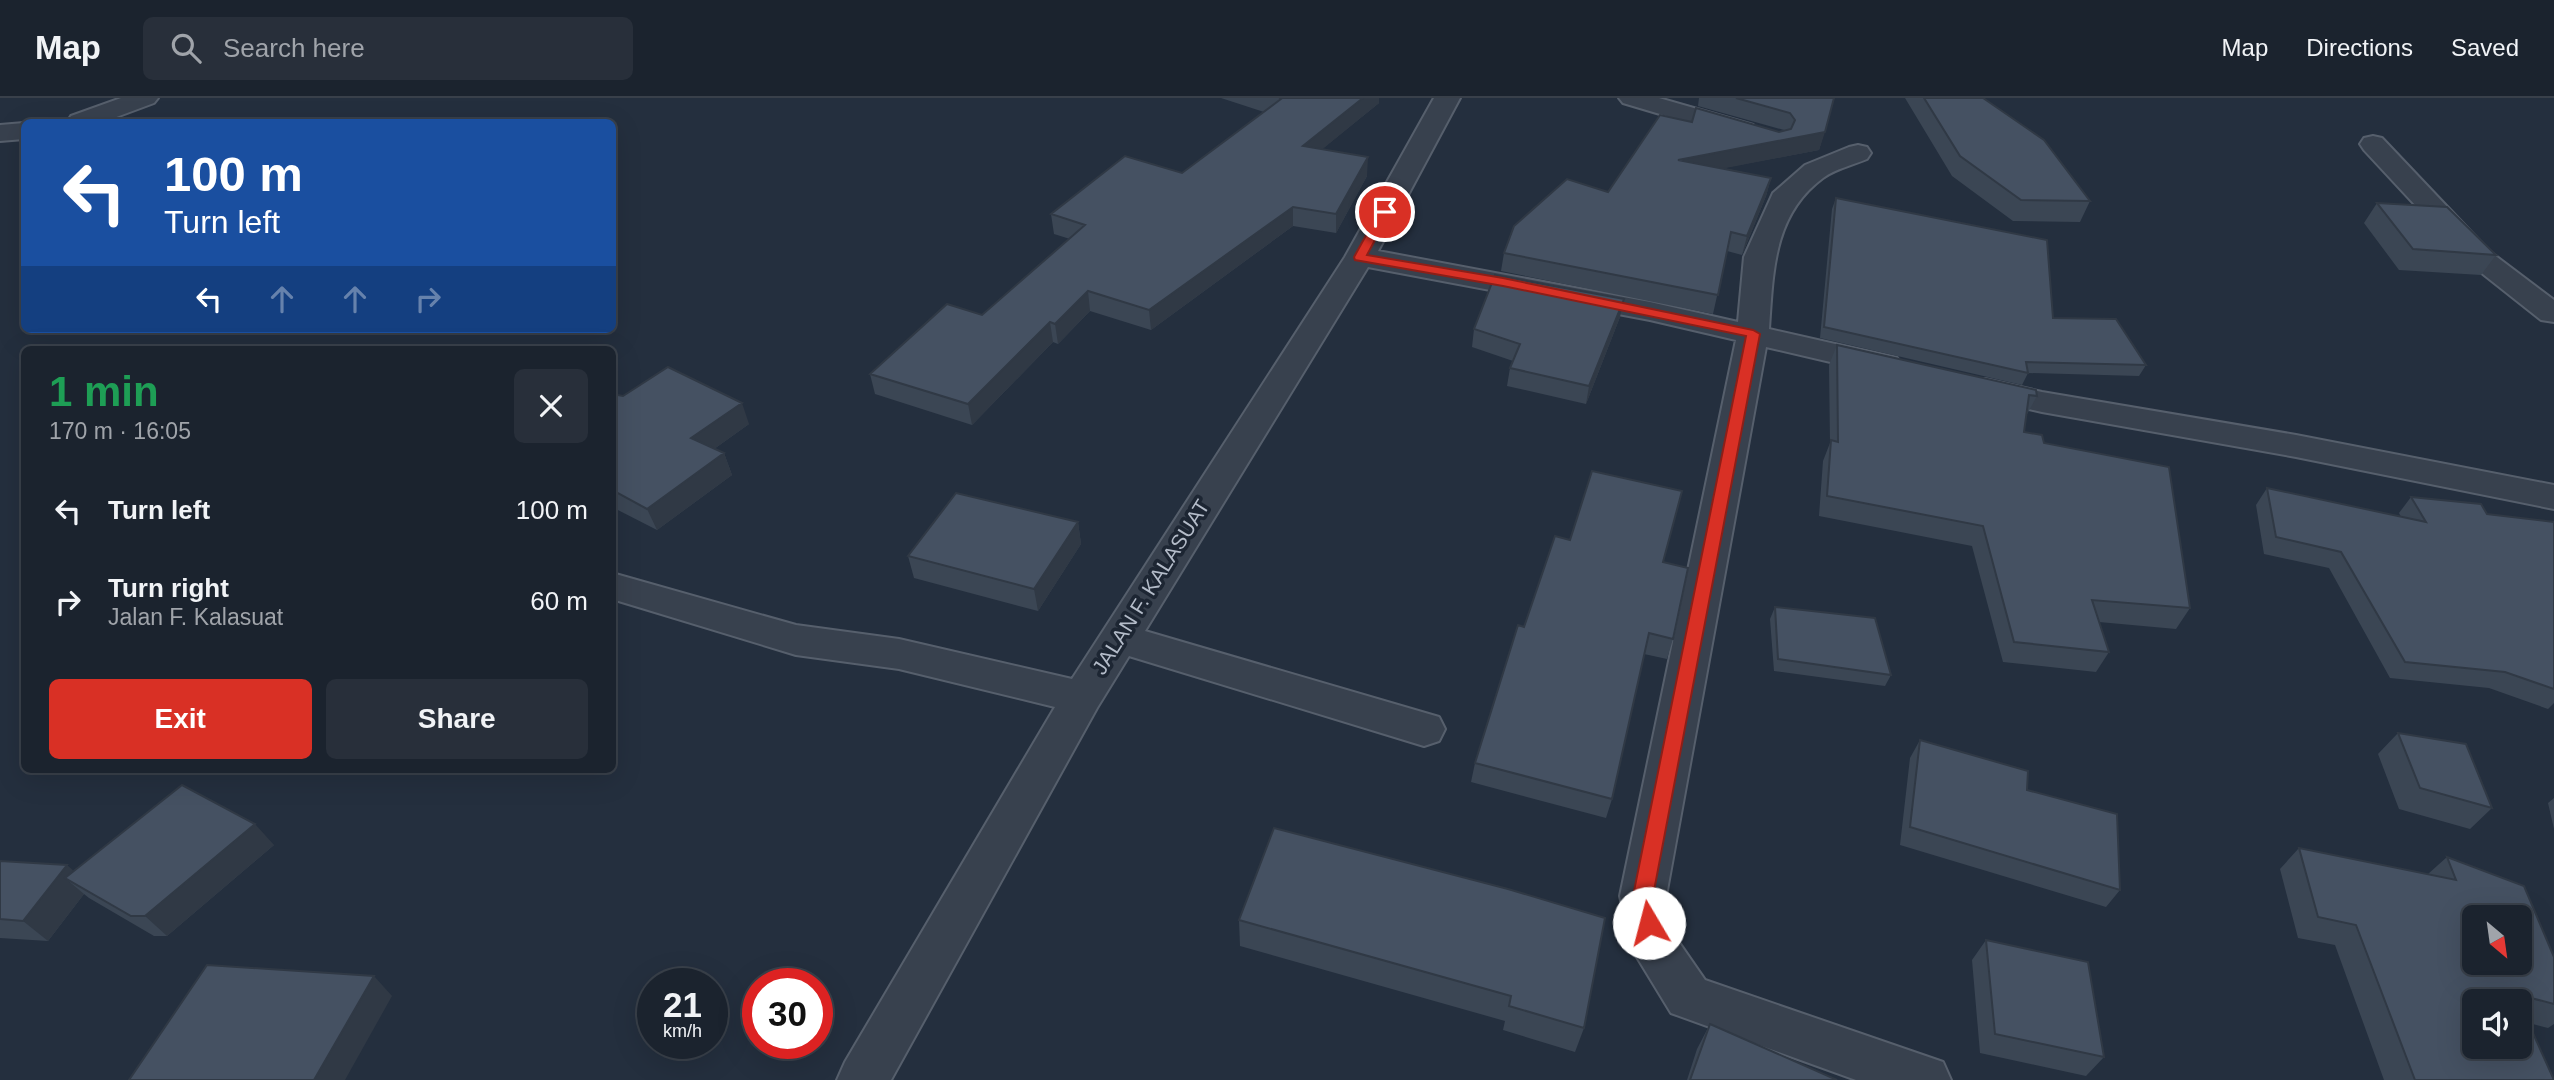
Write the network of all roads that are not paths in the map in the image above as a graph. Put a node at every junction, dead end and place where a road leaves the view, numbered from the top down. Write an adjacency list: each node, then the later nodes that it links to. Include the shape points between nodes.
1 (145, 98): 4 (street)
2 (1447, 98): 10 (street, JALAN F. KALASUAT)
3 (1632, 98): 7 (street)
4 (88, 119)
5 (21, 131): 6 (street)
6 (0, 133)
7 (1766, 137)
8 (2373, 144): 11 (street, via 2479,257)
9 (1858, 153): 12 (street, via 1815,171 1783,200 1759,257)
10 (1360, 257): 12 (street); 17 (street, JALAN F. KALASUAT)
11 (2553, 314)
12 (1753, 334): 13 (street); 21 (street, via 1643,896 1656,949 1688,997)
13 (1911, 371)
14 (1950, 380): 15 (street, via 2042,402)
15 (2554, 497)
16 (616, 586): 18 (street, via 796,640 899,654)
17 (1119, 638): 18 (street, JALAN F. KALASUAT); 19 (street)
18 (1082, 696): 20 (street, JALAN F. KALASUAT)
19 (1424, 729)
20 (863, 1080)
21 (1925, 1080)

